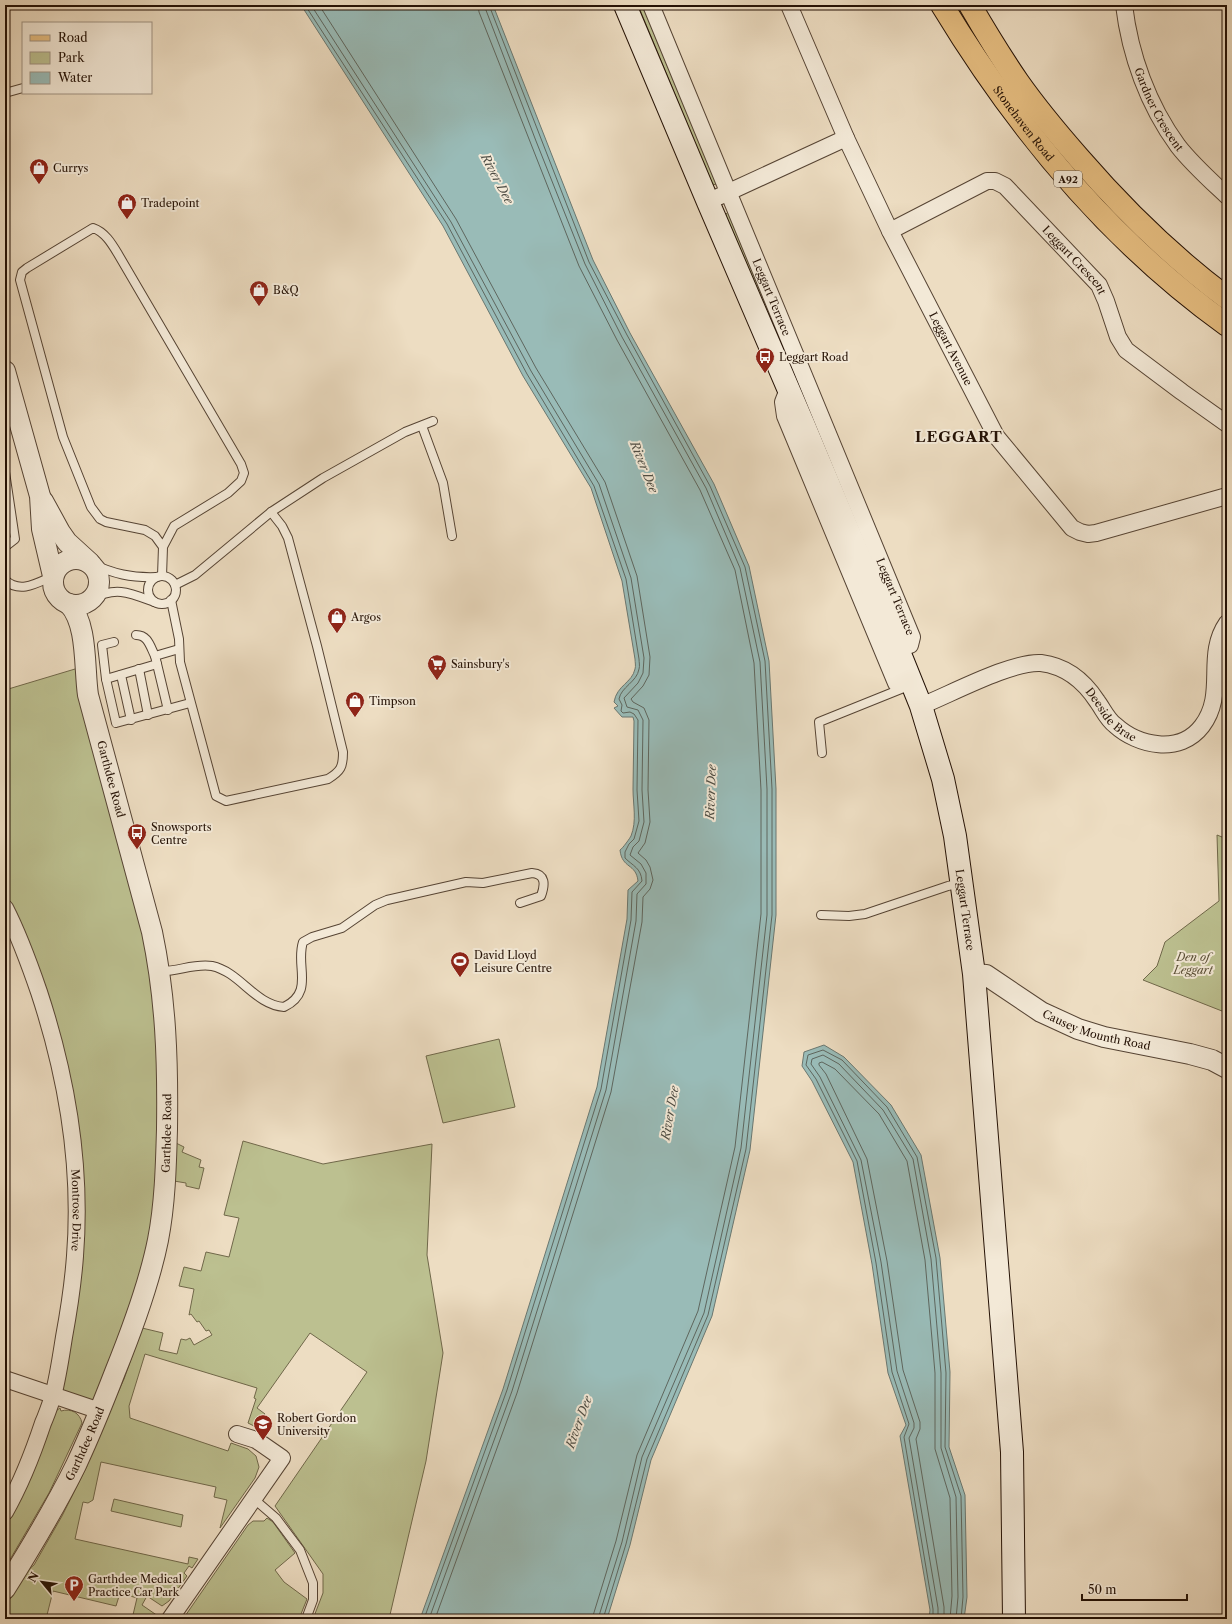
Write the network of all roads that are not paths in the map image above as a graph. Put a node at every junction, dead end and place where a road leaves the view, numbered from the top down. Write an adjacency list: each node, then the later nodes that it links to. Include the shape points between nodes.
1 (625, 5): 12 (main road, Leggart Terrace)
2 (650, 5): 10 (street, Leggart Terrace)
3 (789, 5): 9 (street, Leggart Avenue)
4 (1124, 5): 11 (street, Gardner Crescent, via 1127,32 1135,59 1160,117 1178,146)
5 (961, 10): 6 (main road, Stonehaven Road / A92)
6 (986, 53): 14 (main road, Stonehaven Road / A92, via 1019,83 1045,118 1156,240); 15 (main road, Stonehaven Road / A92, via 1033,136 1097,211 1150,264)
7 (22, 88): 8 (lane)
8 (5, 93)
9 (846, 138): 10 (street); 13 (street, Leggart Avenue)
10 (728, 193): 12 (street); 42 (street, Leggart Terrace, via 912,637 910,644)
11 (1227, 196)
12 (708, 202): 17 (main road, Leggart Terrace)
13 (890, 231): 20 (street, Leggart Crescent, via 987,181 995,181 1005,186 1099,286 1118,337 1126,350); 24 (street, Leggart Avenue, via 996,436 1072,528 1088,534 1096,533)
14 (1227, 298)
15 (1227, 325)
16 (5, 371): 18 (street)
17 (788, 389): 42 (main road, Leggart Terrace); 49 (street, via 783,402 784,416 896,683)
18 (9, 395): 23 (street, via 20,420)
19 (433, 420): 21 (lane)
20 (1227, 424)
21 (422, 426): 25 (lane, via 406,432 323,478); 26 (lane, via 444,483)
22 (5, 472): 27 (lane, via 15,539)
23 (40, 496): 29 (street, via 67,542); 30 (street, via 42,529)
24 (1227, 496)
25 (271, 512): 33 (lane, via 195,575); 50 (lane, via 282,526 292,552 343,752 343,764 337,774 328,780 226,801 216,796)
26 (452, 536)
27 (5, 545)
28 (163, 547): 28 (lane, via 155,536 145,530 106,522 100,519 91,507 63,437 20,280 22,272 27,268 93,228 105,236 118,254 244,473 241,481 228,493 174,526); 31 (lane)
29 (90, 563): 30 (street, via 76,558 68,560 56,569); 31 (lane, via 120,575); 34 (street, via 100,580)
30 (53, 576): 32 (lane, via 22,587 11,585); 37 (street, via 57,596)
31 (160, 576): 33 (lane, via 170,579); 36 (lane, via 153,579 148,588)
32 (5, 580)
33 (175, 585): 35 (lane, via 175,593)
34 (92, 599): 36 (lane, via 108,592 123,591); 37 (street, via 84,604); 43 (street, Garthdee Road)
35 (171, 600): 36 (lane, via 163,604); 41 (lane)
36 (155, 602)
37 (68, 604): 43 (street, Garthdee Road, via 78,617)
38 (1227, 623): 51 (street, Deeside Brae, via 1218,640 1213,707 1200,728 1190,738 1177,744 1149,743 1135,739 1113,724 1082,682 1057,666 1040,663 1008,670)
39 (136, 636): 44 (lane, via 141,635 148,640)
40 (114, 642): 48 (lane, via 102,645)
41 (180, 649): 44 (lane); 50 (lane, via 180,662)
42 (898, 649): 49 (main road, Leggart Terrace)
43 (85, 652): 60 (street, Garthdee Road, via 88,695 152,932)
44 (155, 656): 45 (lane)
45 (157, 664): 46 (lane); 52 (lane)
46 (139, 669): 47 (lane); 53 (lane)
47 (121, 674): 48 (lane); 54 (lane)
48 (106, 679): 54 (lane, via 116,723)
49 (913, 685): 51 (main road, Leggart Terrace); 55 (lane, via 819,722)
50 (190, 703): 52 (lane)
51 (921, 706): 56 (main road, Leggart Terrace, via 943,779)
52 (168, 710): 53 (lane)
53 (148, 715): 54 (lane)
54 (131, 720)
55 (822, 753)
56 (962, 882): 59 (lane, via 865,914); 61 (main road, Leggart Terrace)
57 (520, 903): 60 (lane, via 541,896 545,884 537,873 483,883 466,882 375,905 342,928 312,936 303,942 303,979 300,991 298,997 284,1007 272,1005 232,976 212,966)
58 (5, 908): 64 (street, Montrose Drive, via 29,963 52,1031 72,1132 77,1217 75,1255 72,1290)
59 (821, 915)
60 (159, 971): 65 (street, Garthdee Road, via 165,1015 168,1086 166,1161 158,1239 137,1316)
61 (974, 974): 62 (street, Causey Mounth Road, via 986,975 1041,1012 1078,1029 1104,1037 1190,1054 1212,1060); 72 (main road, Leggart Terrace, via 1012,1452)
62 (1227, 1068)
63 (5, 1379): 64 (street)
64 (53, 1396): 65 (street); 68 (street, Montrose Drive, via 36,1444)
65 (100, 1411): 69 (street, Garthdee Road, via 64,1488)
66 (237, 1434): 67 (street, via 256,1440 282,1458)
67 (254, 1499): 70 (street); 71 (lane, via 276,1518 300,1550 313,1583 313,1600)
68 (5, 1512)
69 (5, 1589)
70 (170, 1619)
71 (306, 1619)
72 (1014, 1619)

